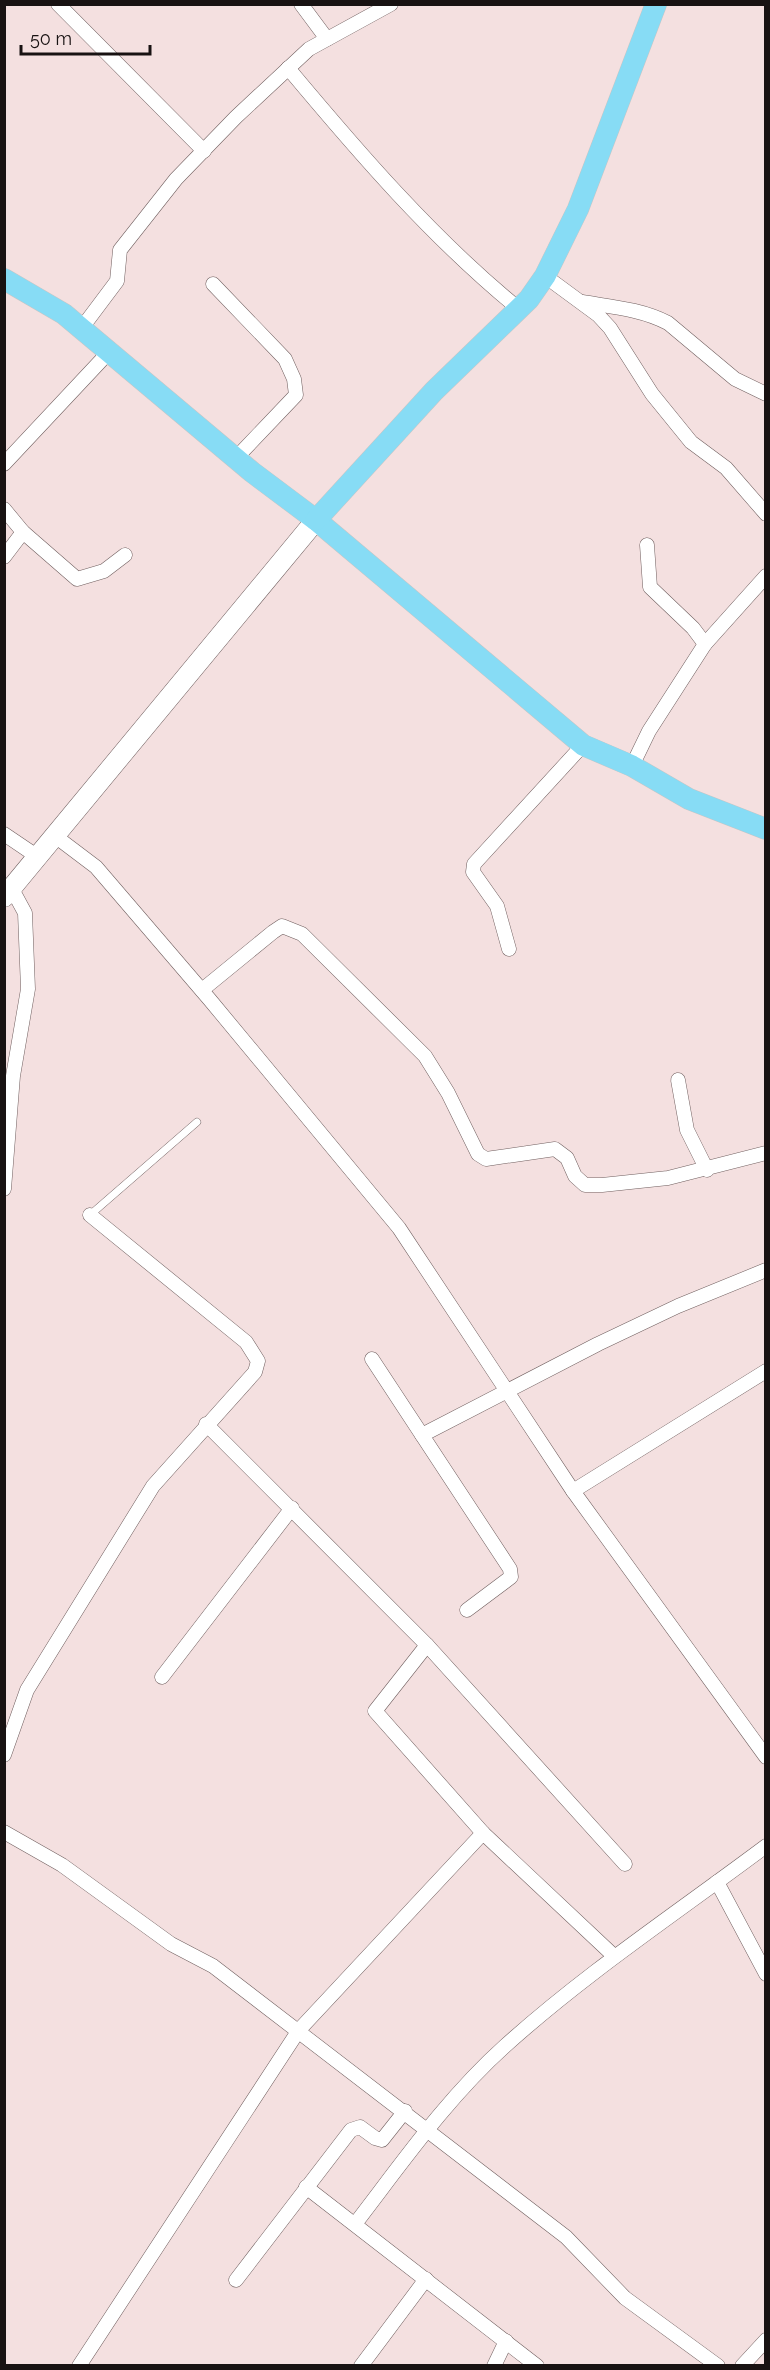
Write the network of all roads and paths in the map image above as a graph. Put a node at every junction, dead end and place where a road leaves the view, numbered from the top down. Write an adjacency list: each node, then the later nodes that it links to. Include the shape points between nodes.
1 (58, 4): 7 (street)
2 (301, 4): 5 (street)
3 (391, 4): 5 (street)
4 (656, 4): 8 (main road, via 578,209)
5 (327, 39): 6 (street)
6 (288, 68): 7 (street); 12 (street, via 384,179 481,278)
7 (204, 151): 13 (street, via 176,179 120,249 117,281)
8 (545, 276): 11 (street); 12 (main road)
9 (4, 279): 13 (main road, via 64,314)
10 (213, 284): 16 (street, via 285,359 294,379 296,395)
11 (580, 302): 15 (street, via 656,317 735,379); 19 (street, via 610,328 652,394 691,442 726,468)
12 (519, 309): 20 (main road, via 434,391)
13 (81, 329): 14 (main road)
14 (109, 352): 16 (main road); 17 (street)
15 (765, 394)
16 (236, 458): 20 (main road)
17 (4, 464)
18 (4, 509): 21 (street)
19 (765, 514)
20 (316, 520): 27 (main road); 31 (main road)
21 (24, 532): 23 (street, via 77,579 104,571); 24 (street)
22 (647, 545): 26 (street, via 650,587)
23 (125, 555)
24 (4, 557)
25 (765, 576): 26 (street)
26 (705, 644): 28 (street, via 649,731)
27 (583, 745): 28 (main road); 34 (street, via 474,864 473,872 497,906)
28 (632, 766): 29 (main road, via 689,799)
29 (765, 829)
30 (4, 834): 32 (street)
31 (55, 836): 32 (main road); 35 (street, via 96,867)
32 (38, 857): 33 (main road)
33 (8, 893): 40 (street, via 26,913 28,989 13,1076)
34 (509, 949)
35 (202, 990): 39 (street, via 273,932 282,926 292,928 425,1056 478,1154 486,1159 555,1149 567,1158 575,1176 585,1185 668,1178); 45 (street, via 399,1228)
36 (678, 1080): 39 (street, via 687,1130)
37 (197, 1122): 41 (lane)
38 (765, 1153): 39 (street)
39 (707, 1170)
40 (4, 1189)
41 (90, 1215): 46 (street, via 254,1351 258,1361 255,1372)
42 (765, 1270): 45 (street, via 678,1306)
43 (372, 1359): 47 (street)
44 (765, 1371): 48 (street)
45 (506, 1391): 47 (street); 48 (street)
46 (206, 1424): 49 (street); 53 (street, via 153,1486 27,1690)
47 (422, 1435): 50 (street, via 510,1569 511,1577 504,1585)
48 (573, 1491): 54 (street)
49 (292, 1508): 51 (street); 52 (street)
50 (467, 1610)
51 (427, 1645): 56 (street, via 375,1711); 58 (street)
52 (162, 1677)
53 (4, 1755)
54 (765, 1757)
55 (4, 1832): 62 (street, via 62,1865 171,1944 213,1966)
56 (483, 1833): 60 (street); 62 (street)
57 (765, 1846): 59 (street)
58 (625, 1864)
59 (717, 1882): 60 (street); 61 (street)
60 (614, 1956): 64 (street, via 503,2047)
61 (765, 1974)
62 (300, 2032): 63 (street); 71 (street)
63 (405, 2111): 64 (street); 65 (street, via 382,2140 360,2127 351,2130)
64 (428, 2129): 66 (street); 75 (street, via 566,2237 626,2298)
65 (306, 2187): 66 (street); 68 (street)
66 (355, 2224): 67 (street)
67 (426, 2279): 70 (street); 72 (street)
68 (236, 2280)
69 (765, 2340): 76 (street)
70 (506, 2341): 73 (street); 74 (street)
71 (79, 2366)
72 (361, 2366)
73 (494, 2366)
74 (537, 2366)
75 (718, 2366)
76 (742, 2366)

